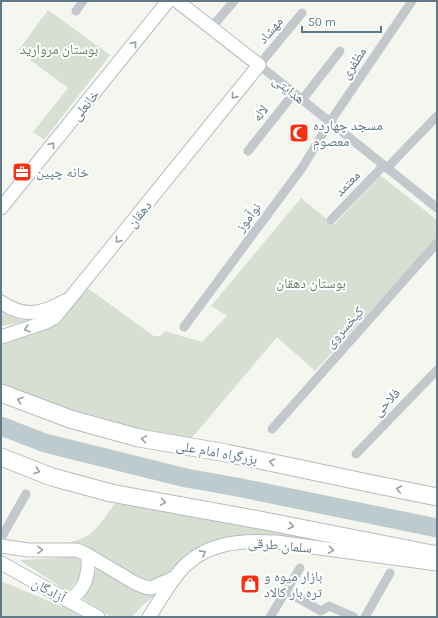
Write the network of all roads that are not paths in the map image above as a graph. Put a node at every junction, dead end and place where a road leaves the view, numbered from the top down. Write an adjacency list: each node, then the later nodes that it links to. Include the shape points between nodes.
1 (83, 1): 6 (street)
2 (168, 1): 17 (main road, خانعلی, one-way to 2)
3 (177, 1): 8 (main road, هدایتی)
4 (234, 1): 8 (street)
5 (412, 1): 14 (street, مظفری)
6 (76, 11)
7 (302, 13): 10 (street, مهشاد)
8 (212, 28): 10 (main road, هدایتی)
9 (340, 51): 12 (street)
10 (259, 65): 11 (street, هدایتی); 21 (main road, دهقان, one-way to 21)
11 (294, 93): 12 (street, هدایتی); 15 (street, لاله)
12 (302, 100): 14 (street, هدایتی)
13 (437, 116): 16 (street, معتمد)
14 (330, 122): 16 (street, هدایتی); 23 (street, نوآموز, via 302,168)
15 (248, 151)
16 (385, 167): 18 (street, هدایتی); 19 (street, معتمد)
17 (1, 208)
18 (437, 208)
19 (331, 220)
20 (437, 243): 27 (street, کیخسروی)
21 (70, 298): 22 (main road, via 57,306 31,314 19,312); 24 (main road, دهقان, one-way to 24, via 55,317)
22 (1, 302)
23 (184, 327)
24 (1, 337)
25 (437, 370): 28 (street, فلاحی)
26 (1, 393): 31 (highway, بزرگراه امام علی, one-way to 26, via 240,455 138,438 70,419)
27 (272, 429)
28 (356, 454)
29 (1, 457): 35 (highway, one-way to 35, via 52,477 111,493)
30 (26, 494): 32 (street)
31 (437, 497)
32 (1, 538)
33 (1, 546): 34 (main road, سلمان طرقی, one-way to 34, via 28,550 77,550)
34 (88, 555): 40 (main road, سلمان طرقی, via 145,587 151,588); 42 (main road, via 89,569 85,582 75,596)
35 (437, 556)
36 (1, 563): 42 (main road, آزادگان)
37 (437, 564): 40 (main road, سلمان طرقی, one-way to 37, via 199,554 220,546 256,541)
38 (300, 568): 41 (street)
39 (390, 574): 47 (street)
40 (174, 578): 44 (main road)
41 (286, 591): 45 (street); 46 (street, via 321,611 329,606)
42 (66, 600): 43 (main road, آزادگان)
43 (98, 617)
44 (149, 617)
45 (270, 617)
46 (354, 617)
47 (365, 617)

